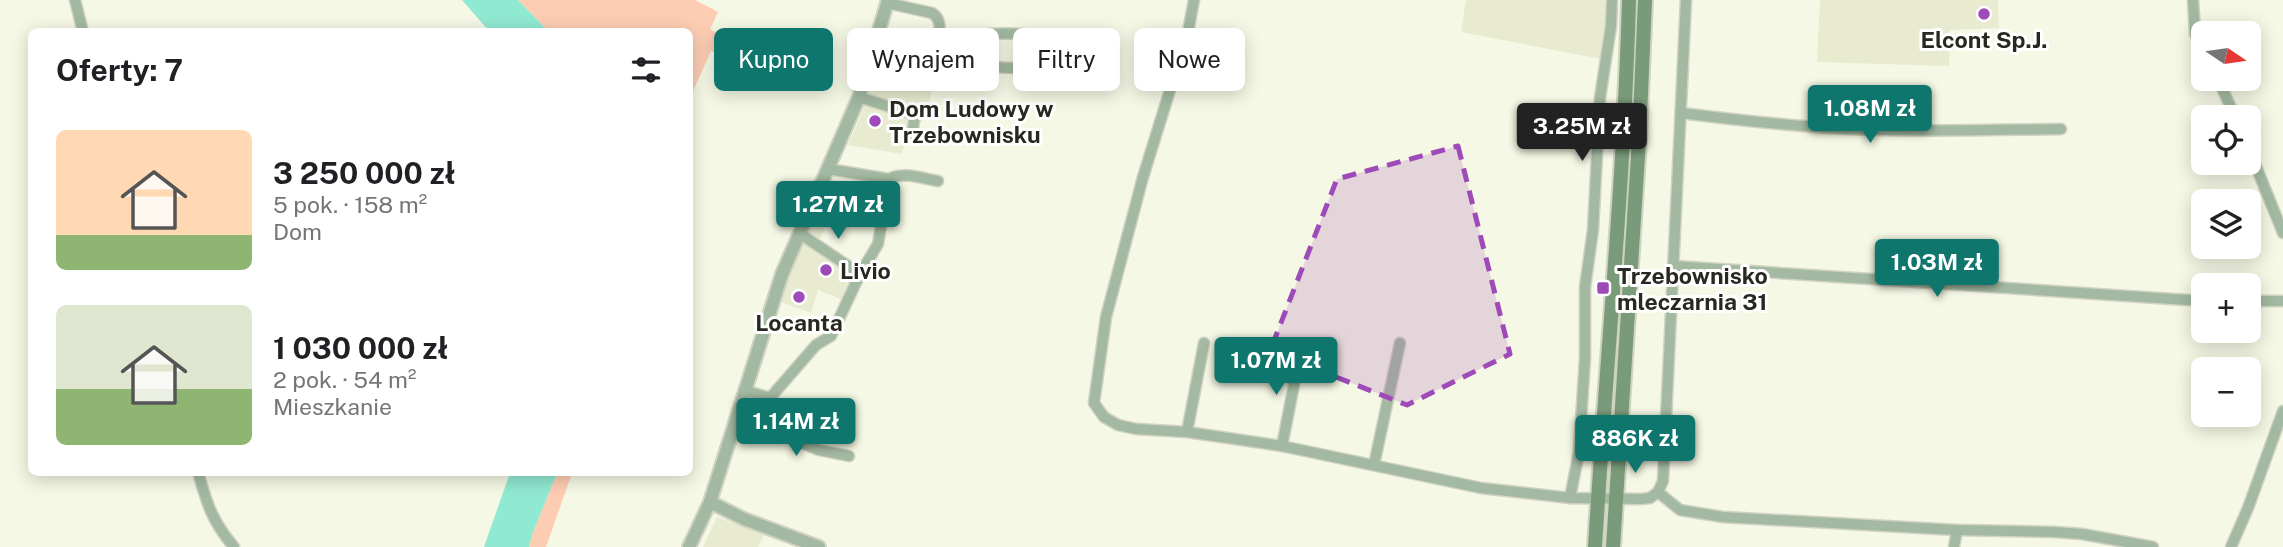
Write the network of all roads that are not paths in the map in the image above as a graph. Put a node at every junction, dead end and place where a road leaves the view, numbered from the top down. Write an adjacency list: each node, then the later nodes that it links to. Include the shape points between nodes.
1 (75, 0): 10 (street)
2 (1194, 0): 35 (street, via 1109,305 1094,404 1118,425)
3 (1612, 0): 41 (street, via 1585,287 1579,452)
4 (1629, 0): 42 (main road)
5 (1645, 0): 43 (main road)
6 (1686, 0): 13 (street)
7 (2193, 0): 9 (street)
8 (888, 1): 11 (street, via 932,13); 12 (street)
9 (2194, 21)
10 (82, 28)
11 (941, 28)
12 (859, 97): 15 (street, via 915,115); 16 (street)
13 (1681, 113): 14 (street, via 1845,128); 22 (street)
14 (2061, 129)
15 (912, 135)
16 (828, 169): 18 (street); 20 (street)
17 (2260, 175): 21 (street)
18 (890, 179): 19 (street, via 907,176); 23 (street, via 878,244)
19 (939, 181)
20 (799, 233): 23 (street); 30 (street)
21 (2283, 233)
22 (1673, 266): 24 (street); 40 (street, via 1663,481)
23 (860, 274): 31 (street, via 831,336 816,345)
24 (2191, 300)
25 (2261, 301): 26 (street)
26 (2283, 301)
27 (1204, 343): 35 (street)
28 (1400, 343): 38 (street)
29 (1300, 354): 36 (street)
30 (744, 390): 31 (street); 33 (street)
31 (770, 398): 34 (street)
32 (2283, 411): 53 (street)
33 (736, 416): 34 (street); 44 (street)
34 (754, 423): 37 (street, via 819,450)
35 (1187, 432): 36 (street)
36 (1282, 446): 38 (street)
37 (849, 456)
38 (1374, 465): 41 (street, via 1481,488)
39 (199, 476): 46 (street, via 212,517)
40 (1658, 492): 43 (street, via 1650,498); 45 (street, via 1681,510 1723,517)
41 (1570, 498): 42 (street)
42 (1598, 499): 43 (street); 49 (main road)
43 (1616, 500): 50 (main road)
44 (710, 502): 47 (street); 48 (street)
45 (1957, 530): 51 (street); 52 (street, via 2082,534)
46 (234, 547)
47 (689, 547)
48 (818, 547)
49 (1595, 547)
50 (1613, 547)
51 (1954, 547)
52 (2154, 547)
53 (2231, 547)

